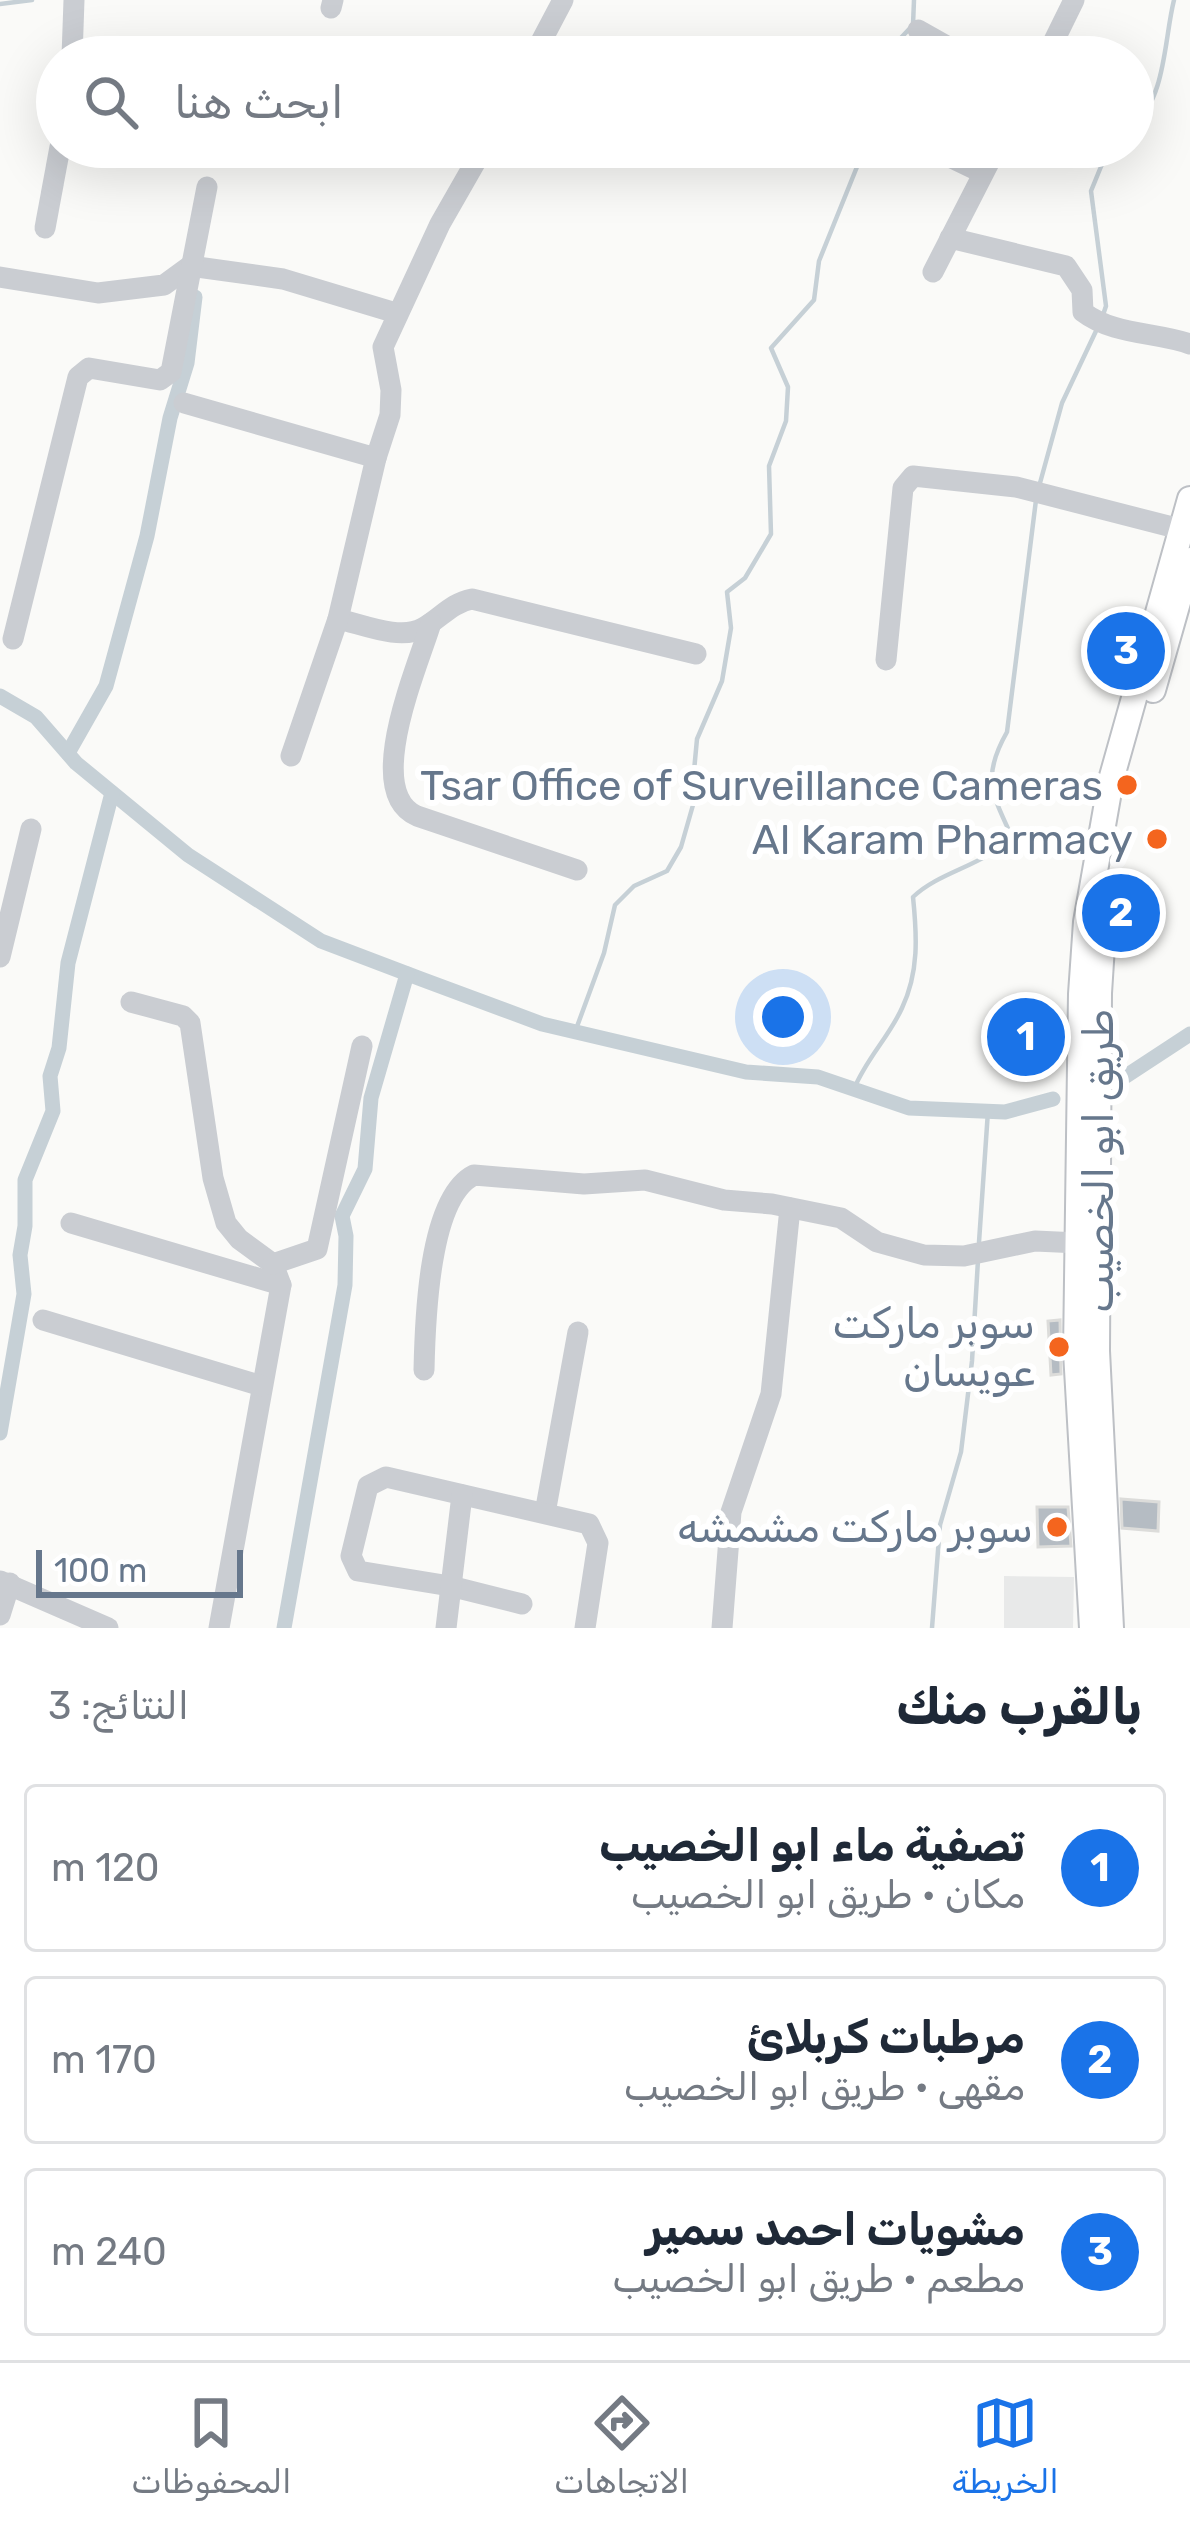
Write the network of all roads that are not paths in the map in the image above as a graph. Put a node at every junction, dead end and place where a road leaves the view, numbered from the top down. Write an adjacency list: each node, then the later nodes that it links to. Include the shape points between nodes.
1 (74, 0): 5 (street)
2 (562, 0): 6 (street)
3 (1074, 0): 8 (street)
4 (918, 30): 7 (street)
5 (73, 36)
6 (544, 36)
7 (929, 36)
8 (1056, 36)
9 (56, 168): 15 (street)
10 (473, 168): 20 (street)
11 (973, 168): 13 (street)
12 (986, 168): 13 (street)
13 (983, 173): 16 (street)
14 (207, 188): 17 (street)
15 (45, 229)
16 (950, 238): 18 (street); 21 (street, via 1066,266 1089,317)
17 (190, 266): 19 (street, via 164,285 98,292); 20 (street, via 283,279); 29 (street, via 166,377 89,368 78,376)
18 (933, 272)
19 (0, 277)
20 (396, 313): 23 (street, via 383,347 392,390)
21 (1190, 344)
22 (184, 403): 23 (street)
23 (376, 458): 27 (street)
24 (1190, 500): 25 (main road, طريق ابو الخصيب)
25 (1180, 529): 31 (street, via 1016,487 917,475 906,481); 40 (main road, طريق ابو الخصيب, via 1090,886)
26 (1190, 560): 44 (main road, طريق ابو الخصيب, via 1126,783 1102,923)
27 (338, 619): 28 (street, via 407,634); 32 (street)
28 (431, 623): 30 (street, via 472,599); 34 (street, via 393,751 400,805)
29 (13, 639)
30 (696, 654)
31 (886, 660)
32 (291, 757)
33 (31, 829): 35 (street)
34 (578, 870)
35 (0, 957)
36 (131, 1002): 41 (street, via 190,1023 226,1223)
37 (362, 1046): 41 (street, via 317,1249)
38 (790, 1208): 40 (street, via 841,1218 877,1241 924,1255); 45 (street, via 645,1180 474,1175 457,1188 431,1254); 58 (street, via 771,1394 731,1512)
39 (71, 1222): 41 (street)
40 (1079, 1243): 44 (main road, طريق ابو الخصيب)
41 (277, 1274): 46 (street)
42 (43, 1320): 46 (street)
43 (578, 1332): 48 (street)
44 (1087, 1351): 53 (main road, طريق ابو الخصيب)
45 (424, 1370)
46 (262, 1386): 55 (street)
47 (462, 1495): 48 (street); 50 (street); 50 (street, via 376,1479 361,1502 351,1556 365,1575)
48 (545, 1513): 57 (street, via 590,1524 598,1536)
49 (5, 1582): 52 (street); 54 (street)
50 (450, 1586): 51 (street); 56 (street)
51 (522, 1604)
52 (0, 1615)
53 (1106, 1624)
54 (108, 1628)
55 (219, 1628)
56 (446, 1628)
57 (585, 1628)
58 (722, 1628)

